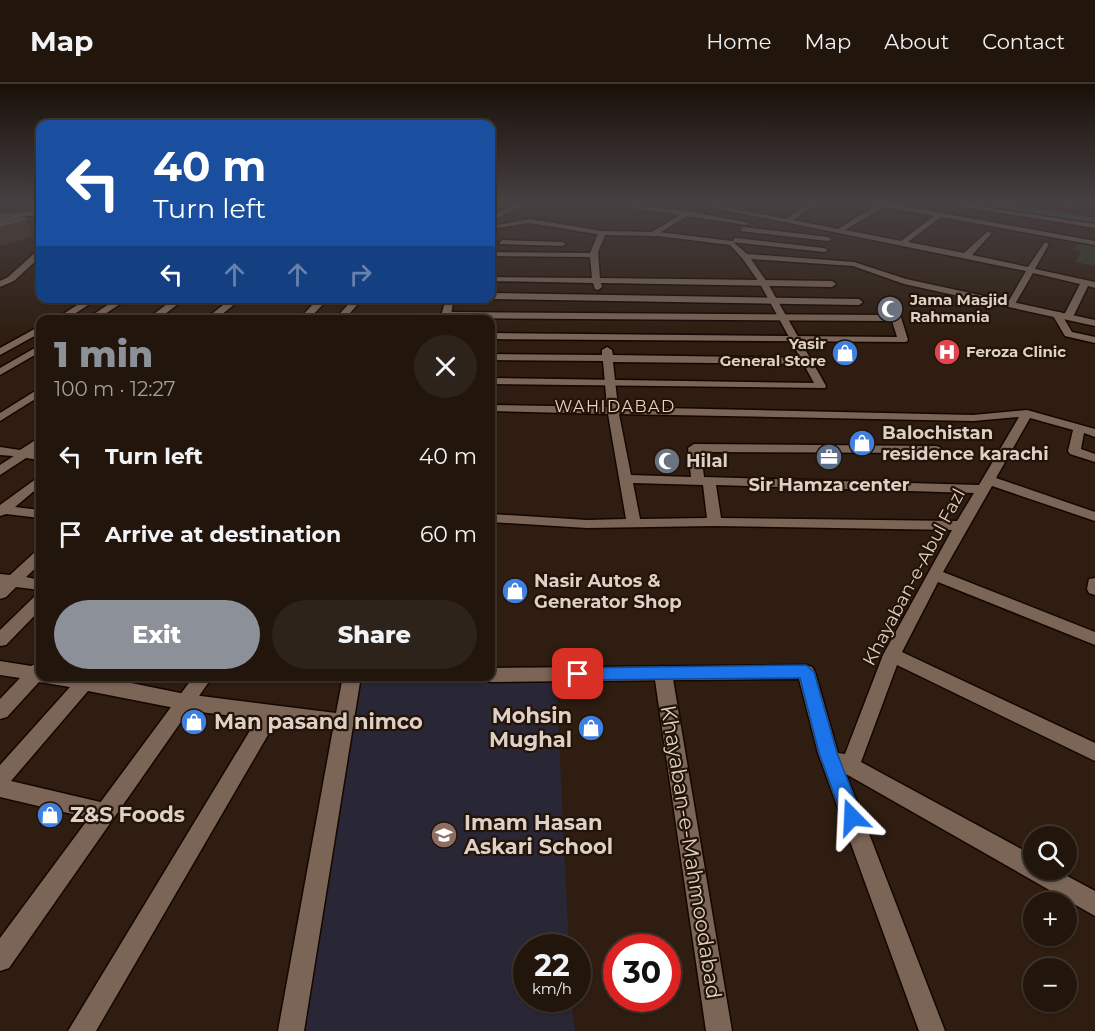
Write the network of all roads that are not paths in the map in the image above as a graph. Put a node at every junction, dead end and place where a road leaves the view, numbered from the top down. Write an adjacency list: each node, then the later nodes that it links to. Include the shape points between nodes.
1 (561, 248): 9 (street)
2 (594, 248): 10 (street)
3 (743, 248): 12 (street)
4 (826, 248): 14 (street)
5 (928, 248): 13 (street)
6 (973, 248): 13 (street)
7 (1043, 248): 15 (street)
8 (495, 254): 9 (street)
9 (560, 255): 10 (street)
10 (594, 255): 17 (street)
11 (36, 256): 19 (street)
12 (745, 256): 14 (street); 18 (street)
13 (966, 256): 15 (street)
14 (822, 261): 32 (street, via 854,264 904,281)
15 (1030, 270): 21 (street); 32 (street)
16 (495, 279): 17 (street)
17 (596, 280): 18 (street); 23 (street)
18 (763, 282): 20 (street); 24 (street)
19 (0, 284)
20 (832, 284)
21 (1090, 284): 42 (street)
22 (495, 296): 23 (street)
23 (600, 298): 24 (street); 41 (street)
24 (773, 299): 25 (street); 43 (street)
25 (859, 302)
26 (87, 303): 34 (street)
27 (117, 303): 35 (street)
28 (175, 303): 36 (street)
29 (231, 303): 37 (street)
30 (320, 303): 38 (street)
31 (354, 303): 39 (street)
32 (1011, 304): 33 (street)
33 (1058, 314): 42 (street); 49 (street, via 1068,334)
34 (66, 315)
35 (97, 315)
36 (157, 315)
37 (215, 315)
38 (307, 315)
39 (343, 315)
40 (495, 317): 41 (street)
41 (604, 317): 43 (street); 47 (street)
42 (1068, 317): 44 (street)
43 (784, 318): 48 (street); 48 (street, via 895,316 903,340)
44 (1095, 323)
45 (36, 331): 51 (street)
46 (495, 336): 47 (street)
47 (605, 336): 48 (street); 53 (street)
48 (795, 339): 54 (street)
49 (1095, 340)
50 (36, 350): 55 (street)
51 (0, 352)
52 (495, 357): 53 (street)
53 (607, 359): 54 (street); 57 (street)
54 (808, 361): 57 (street, via 821,386)
55 (0, 372)
56 (495, 381): 57 (street)
57 (609, 384): 60 (street)
58 (36, 395): 62 (street)
59 (495, 408): 60 (street)
60 (613, 412): 61 (street, via 973,418); 72 (street)
61 (1027, 413): 63 (street); 75 (street, Khayaban-e-Abul Fazl)
62 (0, 418)
63 (1079, 428): 64 (street); 70 (street, via 1074,451)
64 (1095, 433)
65 (36, 444): 68 (street)
66 (936, 450): 73 (street, via 694,448)
67 (0, 451): 68 (street)
68 (23, 454): 69 (street); 71 (street)
69 (36, 456)
70 (1095, 458)
71 (0, 471)
72 (626, 479): 73 (street); 81 (street)
73 (704, 481): 75 (street); 80 (street)
74 (36, 483): 76 (street)
75 (985, 485): 78 (street); 82 (street, Khayaban-e-Abul Fazl)
76 (1, 510): 77 (street)
77 (36, 514)
78 (1095, 517)
79 (495, 518): 81 (street)
80 (714, 522): 81 (street); 82 (street)
81 (634, 524)
82 (961, 526): 84 (street, Khayaban-e-Abul Fazl)
83 (36, 559): 85 (street)
84 (934, 574): 91 (street); 93 (street, Khayaban-e-Abul Fazl)
85 (7, 580): 87 (street); 89 (street)
86 (1095, 583): 88 (street)
87 (36, 584)
88 (1095, 589)
89 (0, 593)
90 (36, 605): 92 (street)
91 (1095, 639)
92 (0, 640)
93 (892, 655): 107 (street); 109 (street, Khayaban-e-Abul Fazl)
94 (0, 668): 95 (street)
95 (36, 673)
96 (663, 673): 97 (street); 108 (street, via 806,672); 119 (street, Khayaban-e-Mahmoodabad)
97 (495, 675)
98 (36, 679): 104 (street)
99 (86, 681): 110 (street)
100 (91, 681): 103 (street)
101 (200, 681): 103 (street)
102 (351, 681): 106 (street)
103 (185, 702): 105 (street); 112 (street)
104 (0, 711)
105 (271, 713): 106 (street); 117 (street)
106 (344, 722): 118 (street)
107 (1095, 752)
108 (828, 753): 109 (street); 120 (street)
109 (850, 766): 113 (street)
110 (0, 779)
111 (0, 788): 112 (street)
112 (106, 812): 116 (street)
113 (1023, 864)
114 (1052, 880): 115 (street)
115 (1095, 904)
116 (2, 953)
117 (81, 1031)
118 (291, 1031)
119 (719, 1031)
120 (932, 1031)

